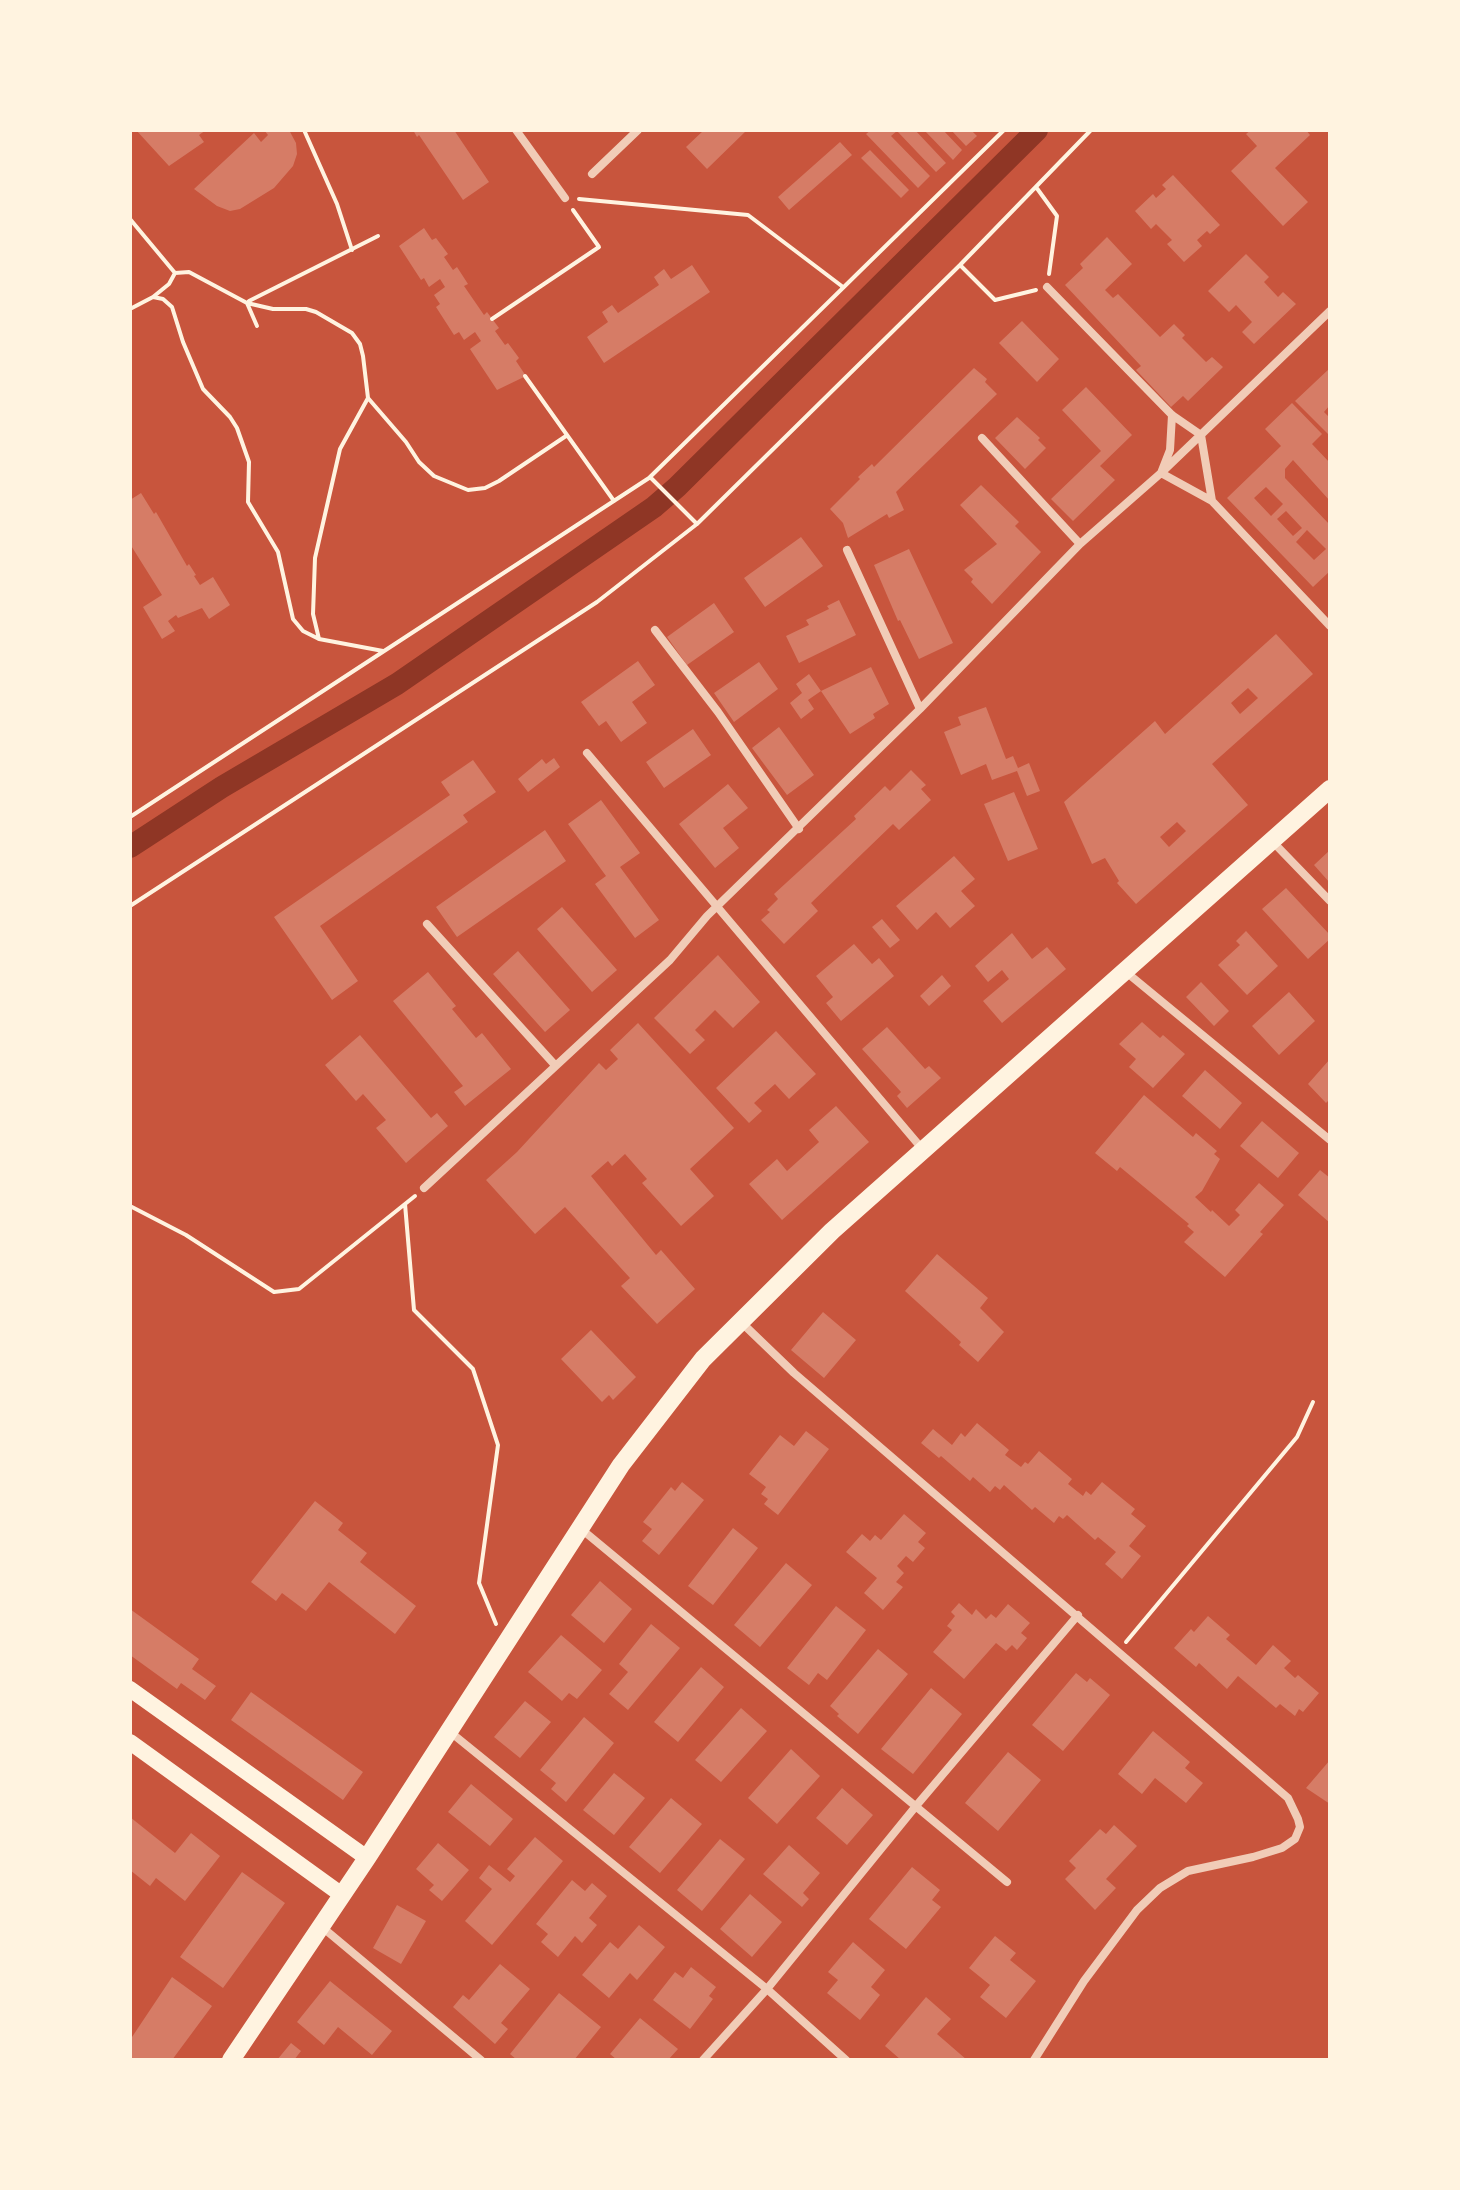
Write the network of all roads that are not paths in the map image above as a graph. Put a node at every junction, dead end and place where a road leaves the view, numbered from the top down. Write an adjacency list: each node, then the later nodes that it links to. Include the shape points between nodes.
1 (516, 130): 4 (street)
2 (638, 130): 3 (street)
3 (592, 174)
4 (565, 198)
5 (1047, 287): 7 (street)
6 (1330, 311): 8 (street)
7 (1172, 415): 8 (street); 10 (street, via 1170,450)
8 (1201, 435): 10 (street); 11 (street)
9 (982, 438): 12 (street)
10 (1161, 473): 11 (street); 12 (street)
11 (1212, 501): 14 (street)
12 (1080, 544): 16 (street)
13 (847, 550): 16 (street)
14 (1330, 626)
15 (655, 630): 19 (street)
16 (920, 709): 19 (street)
17 (587, 753): 22 (street)
18 (1330, 789): 20 (main road)
19 (799, 829): 22 (street)
20 (1271, 841): 21 (street); 24 (main road)
21 (1330, 901)
22 (717, 907): 25 (street, via 670,960); 27 (street)
23 (427, 924): 25 (street)
24 (1125, 972): 26 (street); 27 (main road)
25 (554, 1064): 28 (street)
26 (1330, 1140)
27 (924, 1151): 29 (main road)
28 (424, 1188)
29 (740, 1321): 30 (main road, via 666,1405); 31 (street)
30 (579, 1528): 33 (main road); 35 (street)
31 (1078, 1615): 35 (street); 45 (street, via 1288,1798 1300,1827 1295,1839 1282,1848 1188,1871 1160,1888 1084,1981)
32 (130, 1689): 36 (main road)
33 (448, 1730): 36 (main road); 40 (street)
34 (130, 1742): 38 (main road)
35 (916, 1806): 37 (street); 40 (street)
36 (367, 1858): 38 (main road)
37 (1007, 1882)
38 (342, 1895): 39 (main road)
39 (321, 1927): 41 (main road); 42 (street)
40 (767, 1989): 43 (street); 44 (street)
41 (231, 2060)
42 (481, 2060)
43 (703, 2060)
44 (846, 2060)
45 (1034, 2060)

